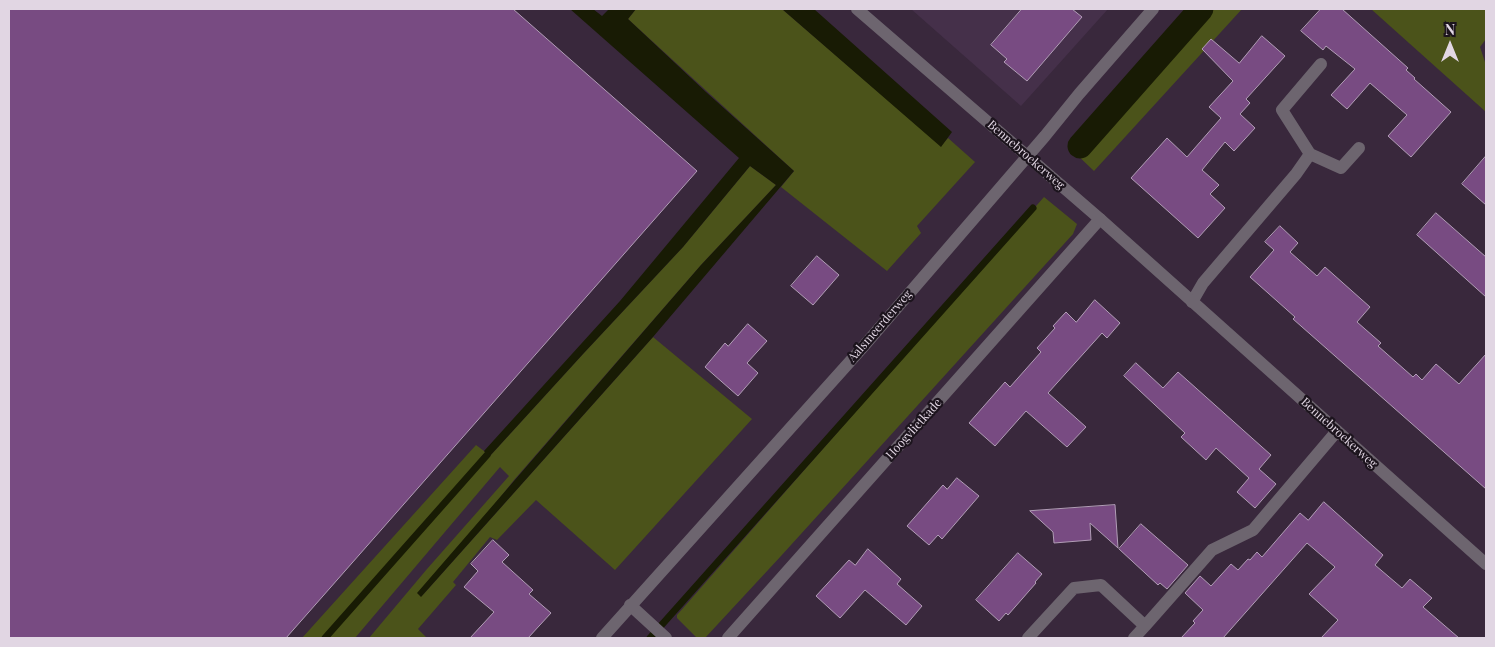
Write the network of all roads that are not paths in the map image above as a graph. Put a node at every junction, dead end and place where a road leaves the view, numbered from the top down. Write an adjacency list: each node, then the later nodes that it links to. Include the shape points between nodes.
1 (857, 9): 6 (street, Bennebroekerweg)
2 (1153, 9): 6 (street, Aalsmeerderweg)
3 (1321, 64): 5 (street, via 1282,110)
4 (1359, 148): 5 (street, via 1341,168)
5 (1310, 154): 8 (street, via 1203,283)
6 (1027, 156): 7 (street, Bennebroekerweg); 11 (street, Aalsmeerderweg, via 862,347)
7 (1100, 219): 8 (street, Bennebroekerweg); 15 (street, Hoogvlietkade)
8 (1192, 302): 9 (street, Bennebroekerweg)
9 (1337, 431): 10 (street, Bennebroekerweg); 12 (street, via 1253,530 1212,550)
10 (1486, 564)
11 (630, 605): 13 (street, Aalsmeerderweg); 14 (street)
12 (1145, 626): 16 (street, via 1101,585 1074,588); 17 (street)
13 (602, 638)
14 (665, 638)
15 (728, 638)
16 (1028, 638)
17 (1134, 638)

